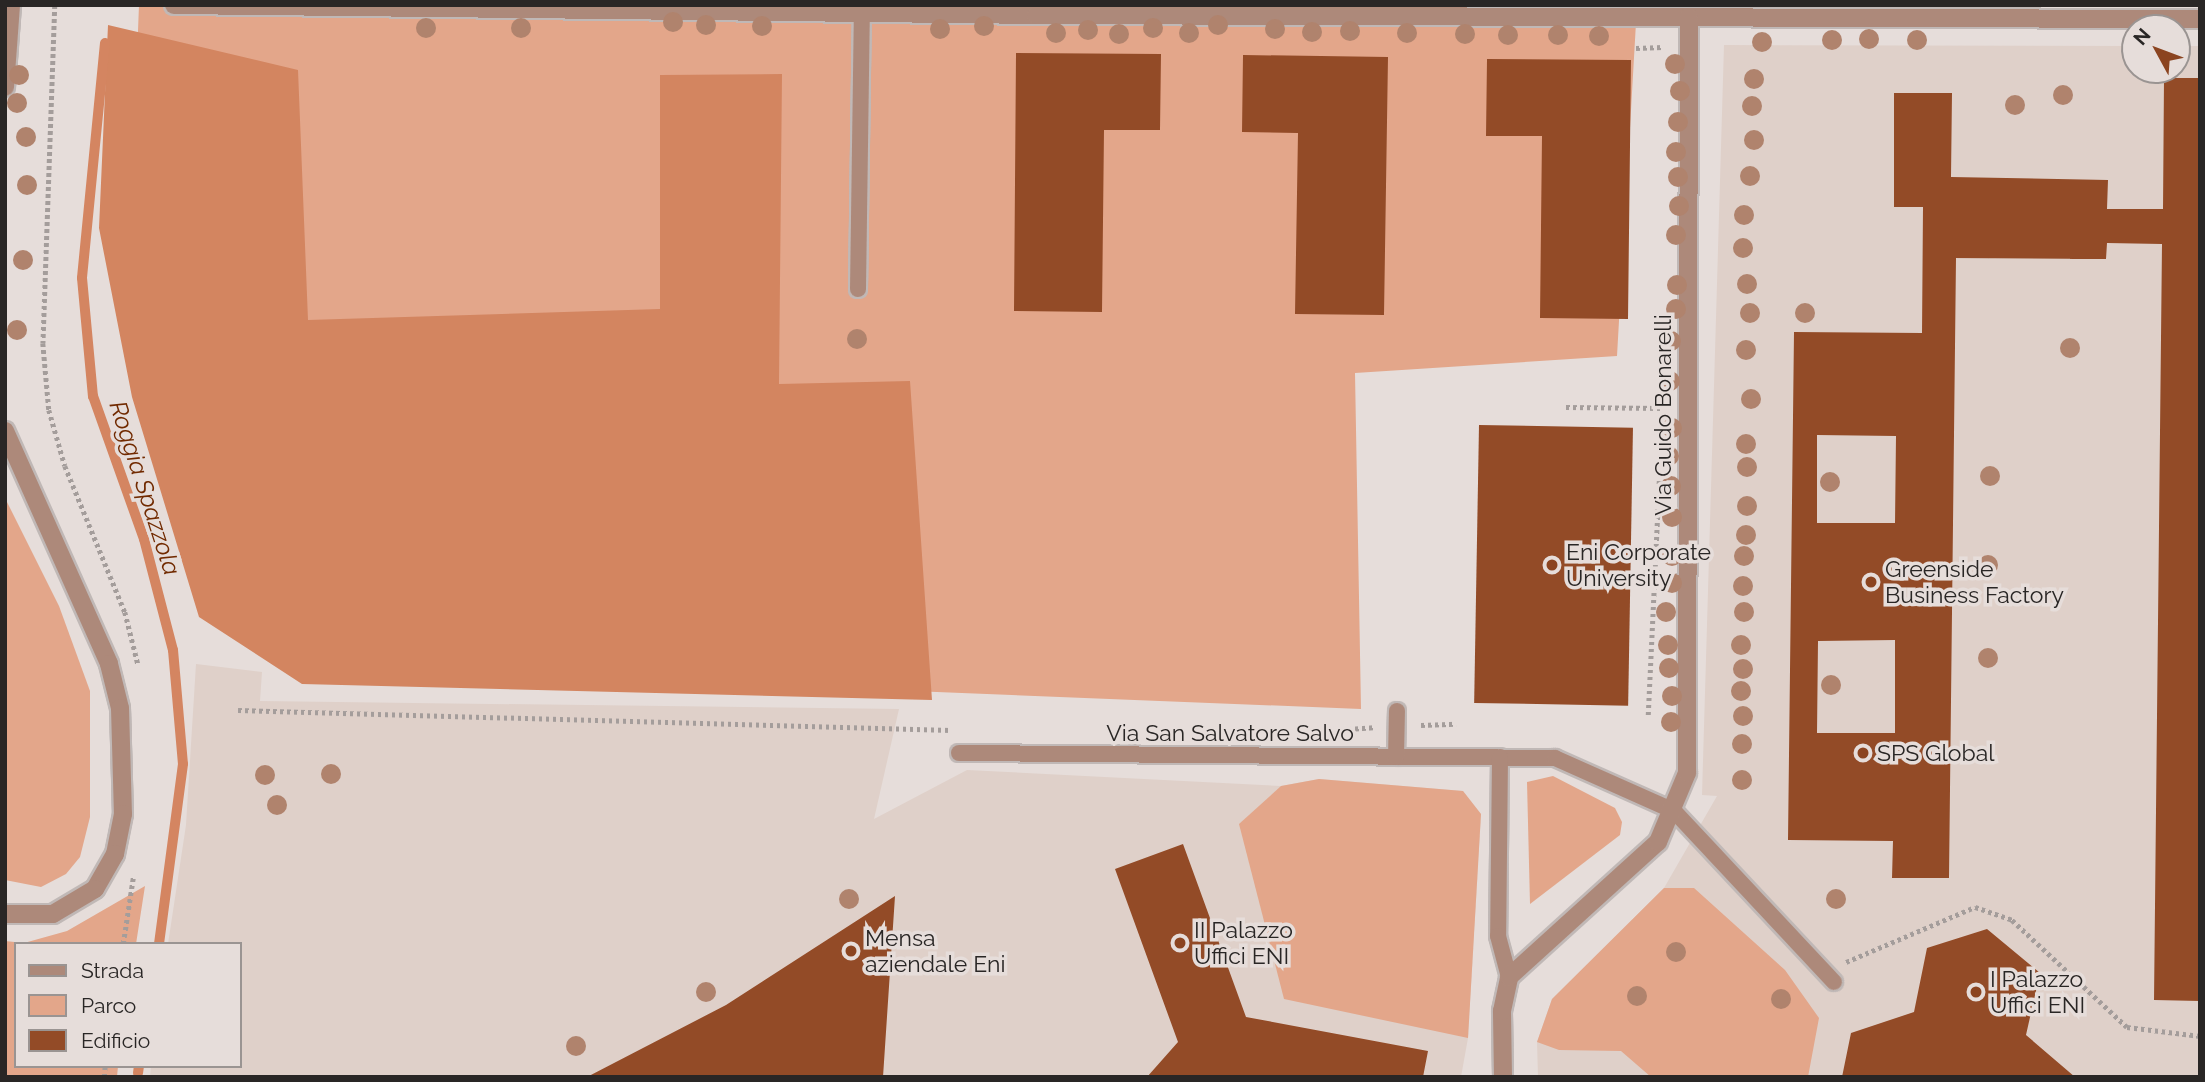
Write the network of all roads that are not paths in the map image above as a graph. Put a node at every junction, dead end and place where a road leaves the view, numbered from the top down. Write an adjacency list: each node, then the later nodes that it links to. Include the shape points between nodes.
1 (11, 5): 10 (street)
2 (174, 5): 7 (street)
3 (1734, 11): 4 (street); 8 (street)
4 (2028, 11): 5 (street)
5 (2118, 12): 6 (street)
6 (2171, 12): 9 (street)
7 (862, 13): 8 (street); 11 (lane)
8 (1689, 17): 17 (street, Via Guido Bonarelli, via 1687,773)
9 (2200, 19)
10 (5, 88)
11 (858, 289)
12 (5, 431): 18 (street, via 109,664 121,708 122,814 115,854 95,890 53,914)
13 (1397, 718): 15 (lane)
14 (959, 753): 15 (lane, Via San Salvatore Salvo)
15 (1396, 757): 16 (lane, Via San Salvatore Salvo)
16 (1500, 757): 17 (lane, Via San Salvatore Salvo, via 1555,758); 19 (lane, via 1498,936)
17 (1674, 811): 19 (street, Via Guido Bonarelli, via 1658,842); 20 (lane)
18 (5, 914)
19 (1508, 977): 21 (street, via 1502,1011)
20 (1834, 982)
21 (1503, 1077)

